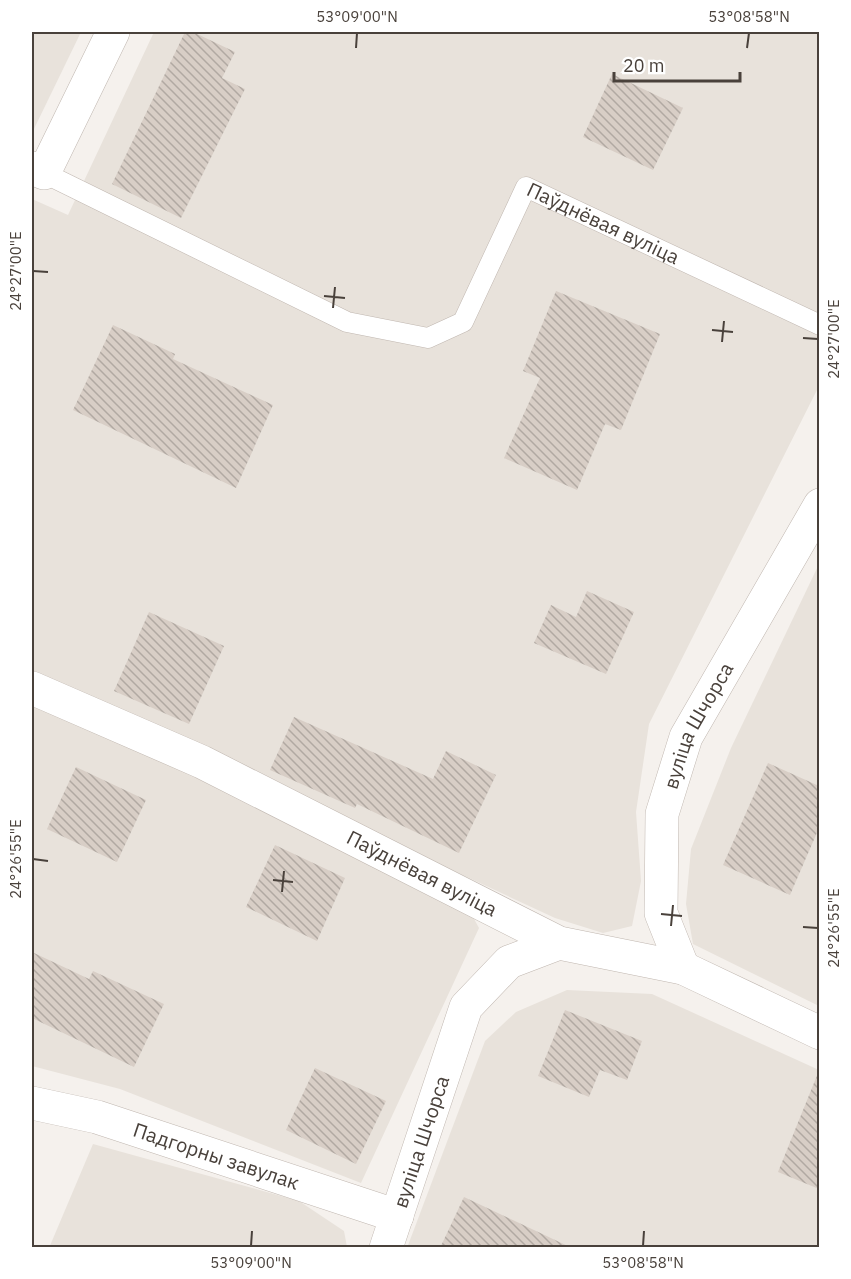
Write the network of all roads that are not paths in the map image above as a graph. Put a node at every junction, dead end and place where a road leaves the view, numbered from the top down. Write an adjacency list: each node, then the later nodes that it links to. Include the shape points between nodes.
1 (113, 32): 2 (street)
2 (38, 170): 3 (lane, Паўднёвая вуліца, via 347,322 416,336 428,338 463,322 526,187)
3 (819, 325)
4 (819, 505): 7 (street, вуліца Шчорса, via 686,737 662,814 661,913)
5 (32, 688): 6 (street, Паўднёвая вуліца, via 202,762)
6 (559, 943): 7 (street, Паўднёвая вуліца); 10 (street, вуліца Шчорса, via 509,962 466,1008)
7 (683, 968): 8 (street, Паўднёвая вуліца)
8 (819, 1034)
9 (32, 1103): 10 (street, Падгорны завулак, via 97,1117)
10 (398, 1216): 11 (street, вуліца Шчорса)
11 (386, 1248)

